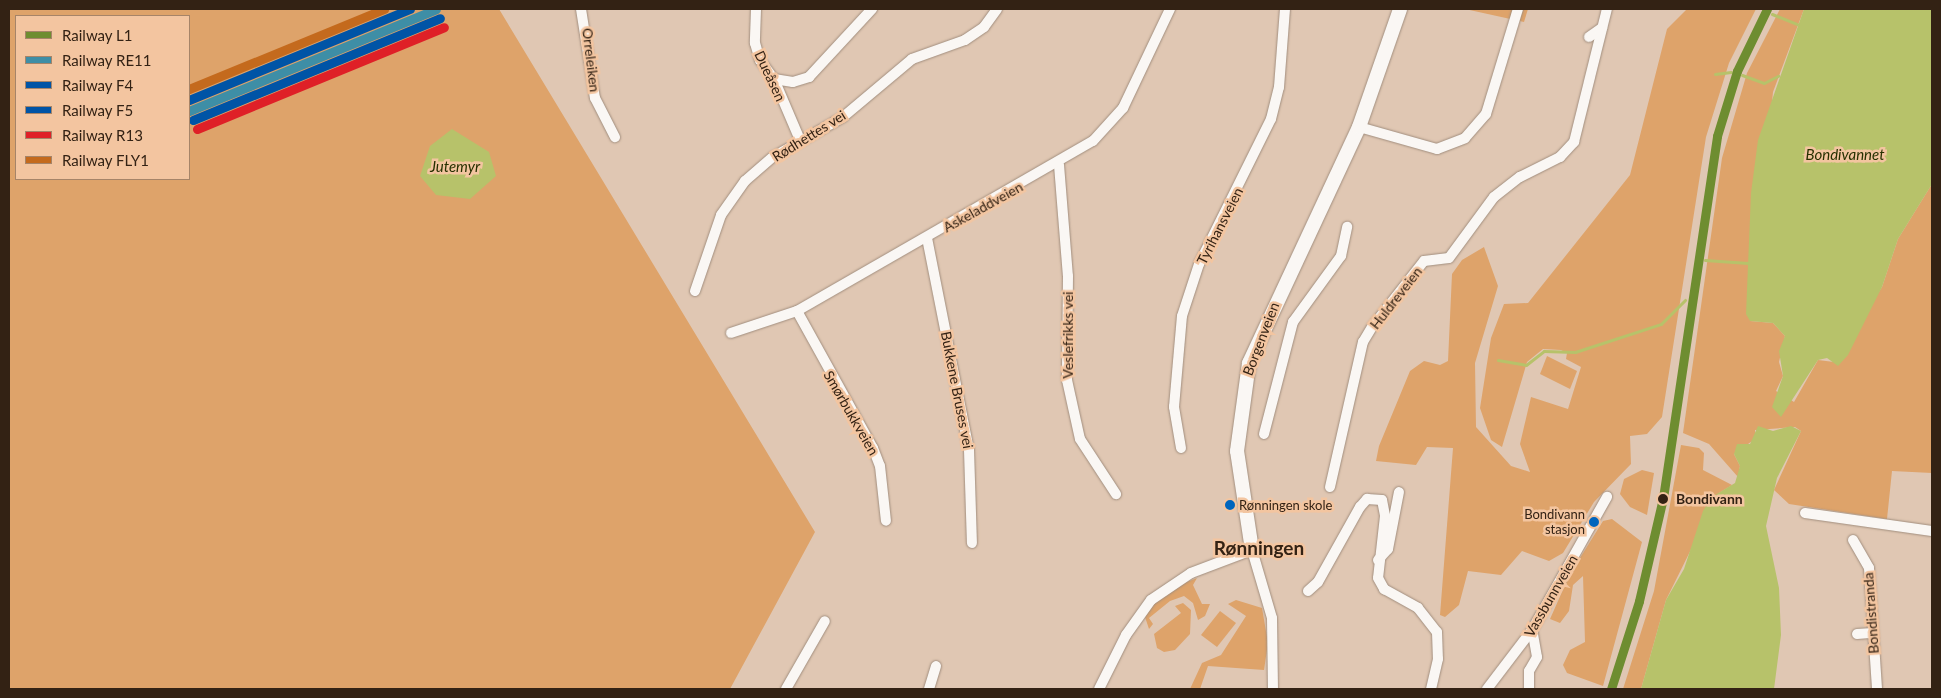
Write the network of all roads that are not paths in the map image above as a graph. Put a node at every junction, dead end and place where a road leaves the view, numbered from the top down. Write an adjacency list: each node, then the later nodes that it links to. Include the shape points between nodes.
1 (581, 9): 14 (street, Orreleiken, via 588,31 596,98)
2 (756, 9): 12 (street, Dueåsen, via 755,43 760,60)
3 (872, 9): 12 (street, via 809,77 793,82)
4 (997, 9): 15 (street, Rødhettes vei, via 984,27 965,40 912,59 843,118)
5 (1170, 9): 16 (street, Askeladdveien, via 1116,120)
6 (1285, 9): 23 (street, Tyrihansveien, via 1279,86 1271,119 1199,264 1182,316 1174,407)
7 (1400, 9): 13 (street, Borgenveien)
8 (1518, 9): 13 (street, via 1486,114 1465,138 1437,149)
9 (1607, 9): 10 (street, Huldreveien)
10 (1602, 28): 11 (street); 24 (street, Huldreveien, via 1574,142 1560,157 1520,176 1494,197 1449,258 1424,262 1372,327 1364,342)
11 (1590, 37)
12 (774, 79): 15 (street, Dueåsen)
13 (1359, 127): 33 (street, Borgenveien, via 1260,332 1243,386 1237,451)
14 (616, 137)
15 (800, 140): 19 (street, Rødhettes vei, via 773,157 729,197)
16 (1059, 165): 18 (street, Askeladdveien); 26 (street, Veslefrikks vei, via 1068,276 1067,380 1080,439)
17 (1347, 227): 22 (street, via 1341,256 1293,322)
18 (927, 238): 20 (street, Askeladdveien); 32 (street, Bukkene Bruses vei, via 969,450)
19 (696, 291)
20 (797, 311): 21 (street, Askeladdveien); 29 (street, Smørbukkveien, via 873,448 880,466)
21 (731, 334)
22 (1264, 434)
23 (1181, 448)
24 (1330, 486)
25 (1399, 492): 34 (street, via 1388,549)
26 (1116, 494)
27 (1607, 497): 37 (street, Vassbunnveien)
28 (1805, 513): 30 (street)
29 (886, 520)
30 (1932, 531)
31 (1853, 540): 38 (street, Bondistranda, via 1869,568)
32 (972, 543)
33 (1252, 550): 43 (street, via 1191,573 1152,600 1126,635); 44 (street, Borgenveien, via 1272,618)
34 (1378, 561): 35 (street, via 1385,507 1382,500 1367,499 1318,582); 45 (street, via 1384,590 1418,608 1436,632 1438,659)
35 (1308, 591)
36 (824, 621): 41 (street)
37 (1532, 630): 46 (street, Vassbunnveien); 47 (street, via 1537,658 1529,671)
38 (1873, 633): 39 (street); 48 (street, Bondistranda)
39 (1857, 634)
40 (936, 666): 42 (street)
41 (786, 689)
42 (928, 689)
43 (1099, 689)
44 (1273, 689)
45 (1431, 689)
46 (1487, 689)
47 (1528, 689)
48 (1877, 689)

